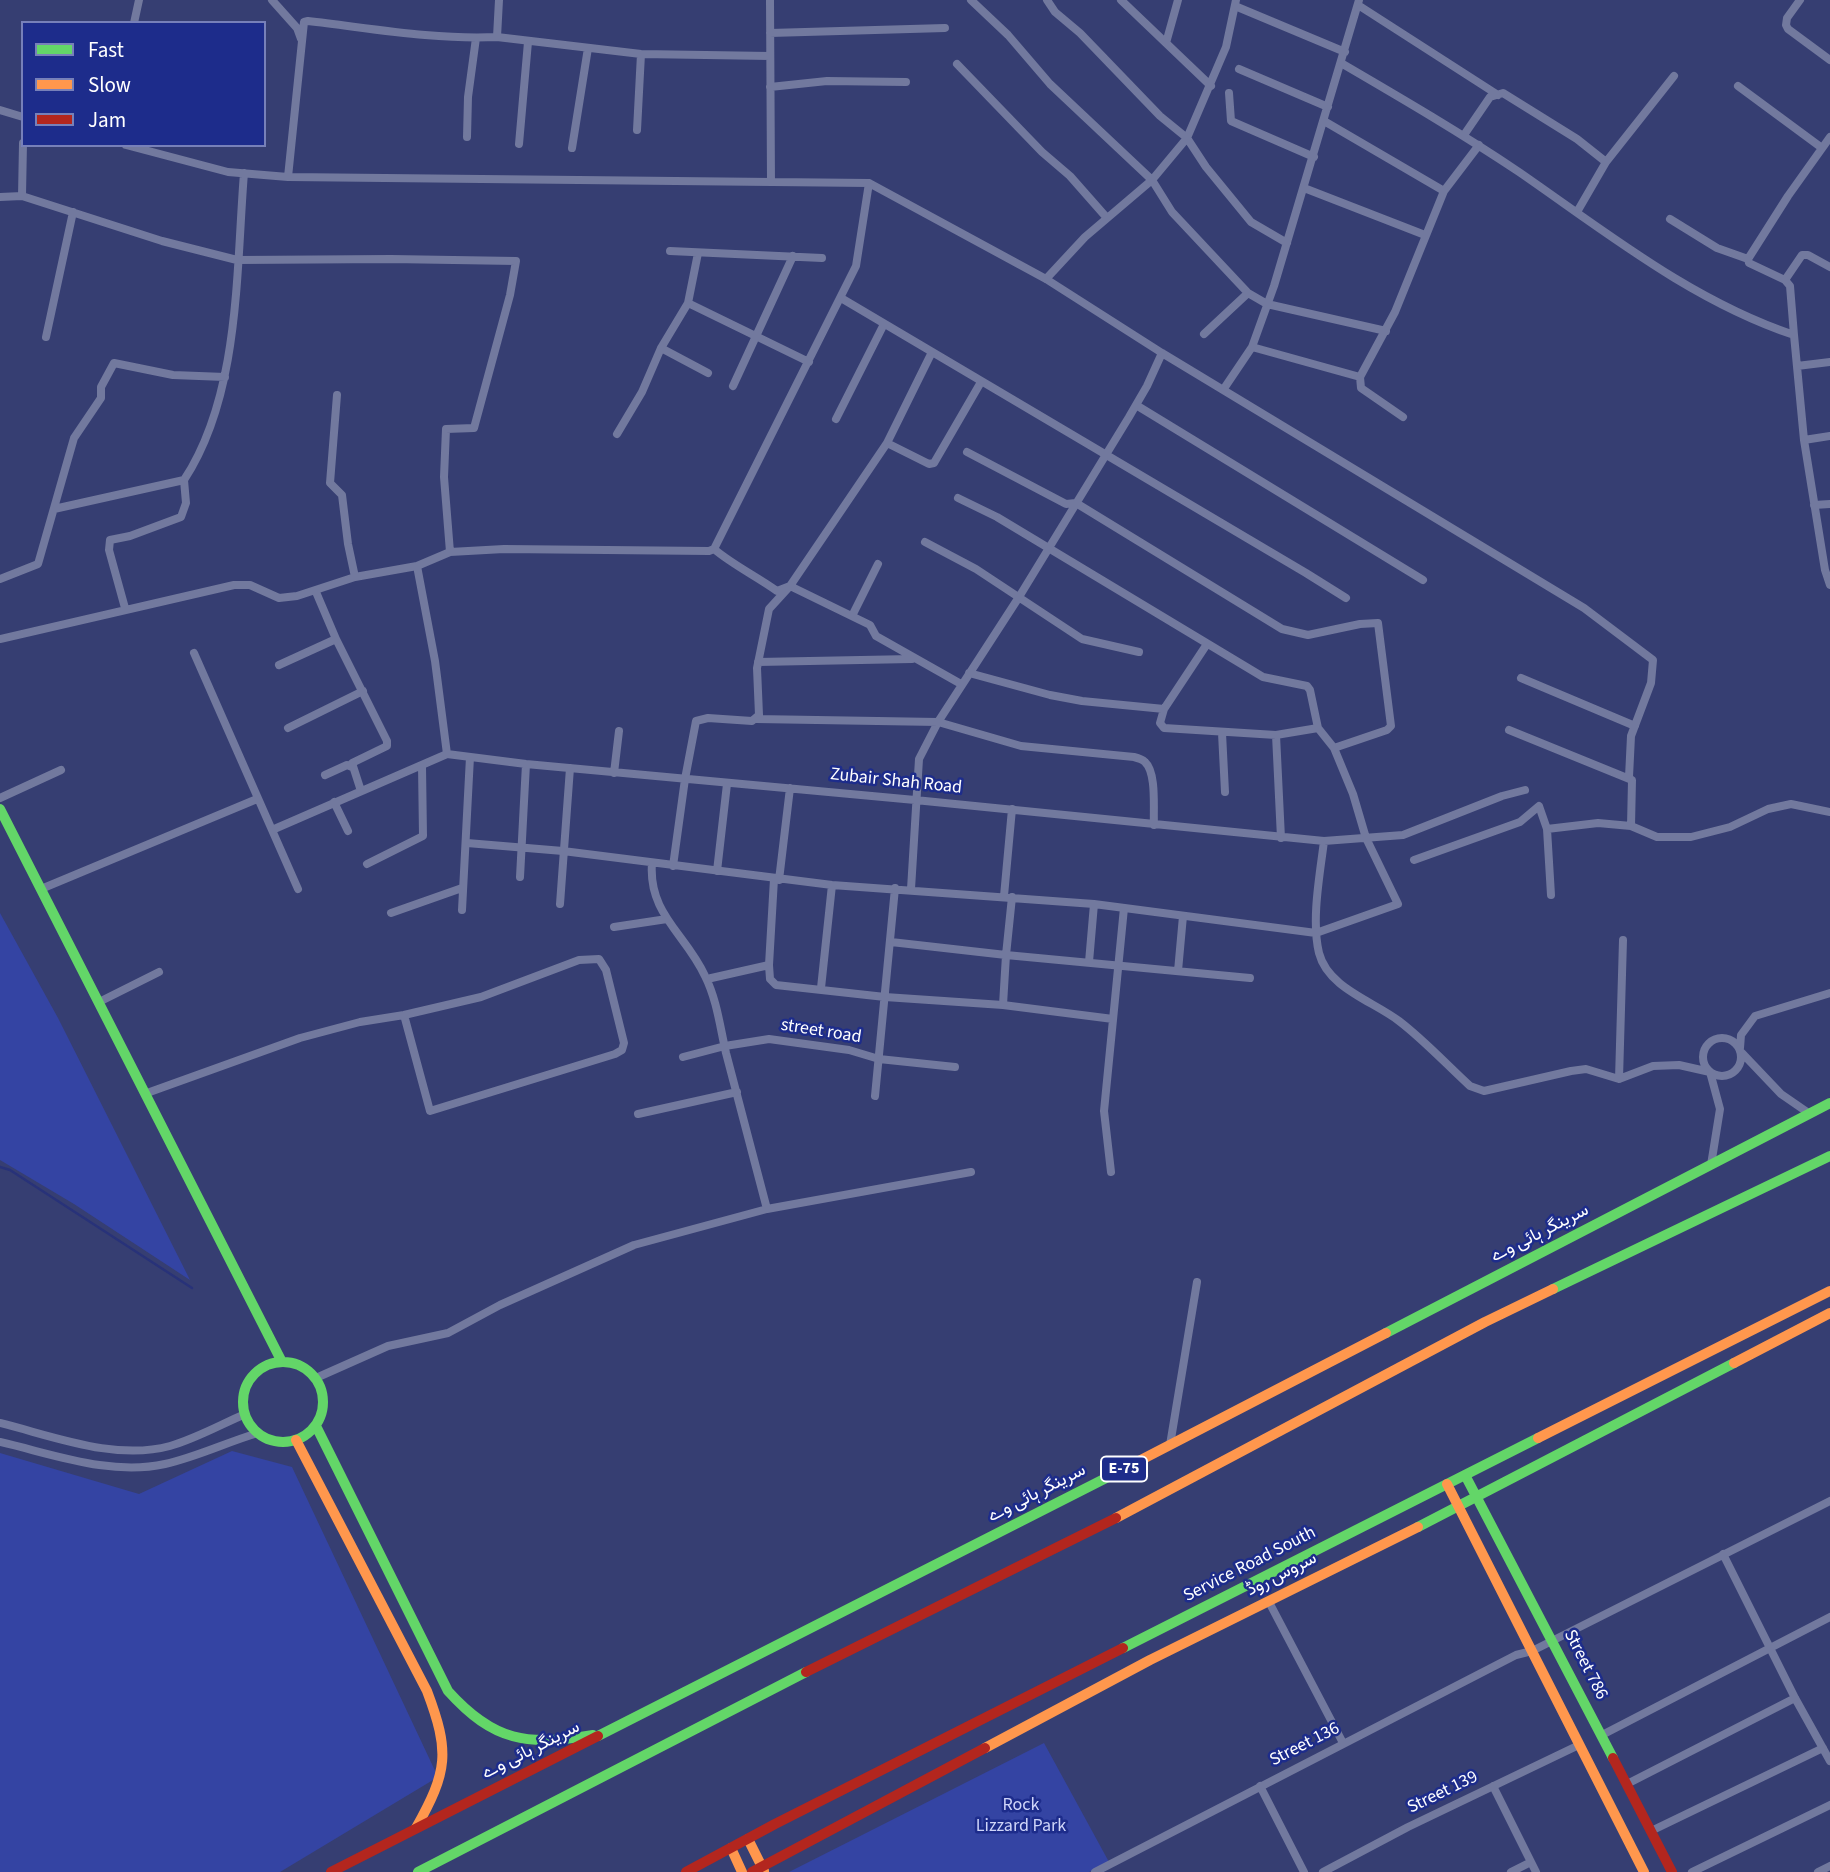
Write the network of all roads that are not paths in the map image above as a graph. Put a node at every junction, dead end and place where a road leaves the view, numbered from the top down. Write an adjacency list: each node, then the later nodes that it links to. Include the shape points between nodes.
1 (139, 0): 12 (street)
2 (272, 0): 18 (street, via 297,28)
3 (499, 0): 15 (street)
4 (770, 0): 14 (street)
5 (971, 0): 54 (street)
6 (1047, 0): 43 (street)
7 (1178, 0): 19 (street)
8 (1800, 0): 24 (street, via 1786,25)
9 (1124, 1): 19 (street)
10 (1236, 3): 21 (street); 30 (street)
11 (1358, 3): 21 (street); 34 (street)
12 (134, 21)
13 (945, 28): 14 (street)
14 (770, 33): 23 (street)
15 (497, 37): 16 (street); 17 (street)
16 (476, 38): 18 (street, via 308,21 304,22); 41 (street)
17 (527, 42): 20 (street); 44 (street)
18 (302, 43): 53 (street)
19 (1166, 43): 30 (street)
20 (588, 48): 22 (street); 48 (street)
21 (1345, 51): 25 (street)
22 (641, 54): 23 (street); 39 (street)
23 (770, 56): 32 (street)
24 (1830, 60)
25 (1342, 63): 35 (street); 40 (street)
26 (957, 64): 63 (street)
27 (1239, 69): 35 (street)
28 (1674, 76): 51 (street)
29 (906, 82): 32 (street, via 827,81)
30 (1211, 86): 43 (street)
31 (1738, 86): 49 (street)
32 (770, 87): 55 (street)
33 (1229, 93): 50 (street, via 1231,121)
34 (1498, 95): 40 (street, via 1489,97); 51 (street, via 1503,93 1547,120)
35 (1328, 107): 38 (street)
36 (0, 110): 37 (street)
37 (21, 116)
38 (1324, 121): 50 (street); 58 (street)
39 (637, 130)
40 (1464, 135): 45 (street)
41 (467, 137)
42 (1830, 137): 49 (street)
43 (1187, 138): 54 (street); 66 (street, via 1251,222)
44 (519, 144)
45 (1479, 145): 58 (street); 62 (street)
46 (23, 147): 59 (street)
47 (134, 147): 52 (street)
48 (572, 148)
49 (1822, 148): 71 (street)
50 (1314, 157): 57 (street)
51 (1606, 162): 62 (street)
52 (244, 173): 53 (street); 72 (street)
53 (288, 177): 55 (street)
54 (1152, 180): 63 (street); 76 (street, via 1172,212)
55 (771, 181): 56 (street)
56 (869, 183): 74 (street); 77 (street, via 856,266)
57 (1304, 188): 65 (street); 66 (street)
58 (1444, 191): 65 (street)
59 (22, 196): 60 (street); 61 (street)
60 (0, 197)
61 (73, 212): 72 (street); 85 (street)
62 (1577, 212): 83 (street, via 1704,296)
63 (1107, 218): 74 (street)
64 (1670, 219): 71 (street, via 1717,248)
65 (1425, 235): 81 (street)
66 (1287, 243): 79 (street)
67 (670, 251): 68 (street)
68 (698, 253): 69 (street); 78 (street)
69 (793, 256): 70 (street); 84 (street)
70 (822, 258)
71 (1748, 259): 75 (street)
72 (237, 260): 94 (street); 118 (street, via 516,261 474,428 446,429 444,477)
73 (1830, 267): 75 (street, via 1802,254)
74 (1046, 279): 89 (street)
75 (1786, 280): 83 (street)
76 (1248, 293): 79 (street); 82 (street)
77 (841, 298): 80 (street); 90 (street)
78 (688, 303): 84 (street); 87 (street)
79 (1267, 304): 81 (street); 86 (street)
80 (884, 324): 88 (street); 102 (street)
81 (1386, 331): 95 (street)
82 (1204, 334)
83 (1794, 335): 92 (street)
84 (756, 336): 90 (street); 97 (street)
85 (46, 337)
86 (1252, 347): 95 (street); 98 (street)
87 (661, 348): 93 (street); 103 (street)
88 (932, 352): 96 (street); 106 (street)
89 (1163, 353): 98 (street); 100 (street)
90 (809, 362): 116 (street)
91 (1830, 362): 92 (street)
92 (1797, 366): 105 (street)
93 (708, 373)
94 (225, 377): 109 (street, via 200,456); 114 (street, via 173,374 114,363 101,387 101,398 74,438)
95 (1360, 377): 101 (street, via 1361,388)
96 (981, 382): 106 (street, via 934,463); 108 (street)
97 (733, 386)
98 (1223, 390): 146 (street, via 1584,608 1653,660 1651,683)
99 (337, 395): 121 (street, via 330,483 342,495)
100 (1136, 405): 108 (street); 123 (street)
101 (1403, 416)
102 (836, 419)
103 (617, 434)
104 (1830, 436): 105 (street)
105 (1804, 440): 113 (street)
106 (887, 443): 125 (street)
107 (967, 452): 111 (street, via 1066,504)
108 (1106, 454): 111 (street); 128 (street)
109 (184, 480): 114 (street); 129 (street, via 186,503 181,517 110,540)
110 (958, 498): 117 (street, via 997,516)
111 (1076, 503): 117 (street); 153 (street, via 1282,629 1308,635 1378,623 1391,726)
112 (1830, 504): 113 (street)
113 (1814, 505): 124 (street)
114 (54, 509): 122 (street, via 38,564)
115 (925, 542): 127 (street)
116 (715, 549): 118 (street); 125 (street, via 777,591)
117 (1048, 549): 127 (street); 133 (street)
118 (450, 552): 120 (street)
119 (878, 564): 130 (street)
120 (417, 566): 121 (street); 154 (street)
121 (355, 577): 126 (street)
122 (0, 579)
123 (1423, 580)
124 (1830, 585)
125 (790, 586): 130 (street); 137 (street, via 769,609)
126 (316, 592): 129 (street, via 279,598 250,585 233,585); 132 (street)
127 (1019, 597): 134 (street, via 1082,639); 139 (street)
128 (1346, 598)
129 (125, 608): 131 (street)
130 (852, 616): 136 (street)
131 (0, 639)
132 (336, 639): 138 (street); 142 (street)
133 (1207, 644): 143 (street); 148 (street, via 1263,677 1307,686)
134 (1139, 652)
135 (194, 653): 171 (street)
136 (915, 659): 137 (street); 141 (street)
137 (758, 662): 144 (street)
138 (279, 665)
139 (970, 673): 141 (street); 143 (street, via 1082,701)
140 (1521, 678): 146 (street)
141 (961, 684): 145 (street)
142 (363, 691): 147 (street); 158 (street, via 387,746 355,760)
143 (1164, 709): 151 (street, via 1160,723 1164,728)
144 (757, 719): 145 (street); 164 (street, via 696,721)
145 (938, 722): 172 (street, via 919,759); 177 (street, via 1021,746 1134,757 1150,770)
146 (1634, 726): 163 (street)
147 (288, 728)
148 (1318, 729): 152 (street); 153 (street)
149 (1509, 730): 163 (street)
150 (619, 731): 161 (street)
151 (1222, 733): 152 (street); 169 (street)
152 (1276, 735): 182 (street)
153 (1334, 748): 183 (street)
154 (447, 754): 155 (street, Zubair Shah Road); 157 (street)
155 (470, 757): 156 (street, Zubair Shah Road); 185 (street)
156 (526, 764): 159 (street, Zubair Shah Road); 186 (street)
157 (422, 766): 168 (street); 190 (street, via 424,836)
158 (352, 767): 162 (street); 168 (street)
159 (570, 768): 161 (street, Zubair Shah Road); 187 (street)
160 (61, 770): 170 (street)
161 (614, 773): 164 (street, Zubair Shah Road)
162 (325, 775)
163 (1629, 777): 178 (street, via 1633,782)
164 (684, 779): 165 (street, Zubair Shah Road); 191 (street)
165 (727, 784): 166 (street, Zubair Shah Road); 192 (street)
166 (790, 788): 172 (street, Zubair Shah Road); 194 (street)
167 (1525, 790): 183 (street, Zubair Shah Road, via 1403,835)
168 (360, 791): 173 (street)
169 (1225, 792)
170 (0, 798)
171 (257, 799): 180 (street); 198 (street)
172 (915, 800): 175 (street, Zubair Shah Road); 200 (street)
173 (334, 803): 180 (street); 181 (street)
174 (0, 809): 198 (main road)
175 (1012, 809): 177 (street, Zubair Shah Road); 202 (street)
176 (1830, 811): 178 (street, via 1791,804 1691,837 1657,837)
177 (1154, 825): 182 (street, Zubair Shah Road)
178 (1631, 826): 179 (street, via 1598,823)
179 (1547, 829): 188 (street, via 1539,806 1520,822); 201 (street)
180 (272, 830): 199 (street)
181 (348, 831)
182 (1280, 838): 184 (street, Zubair Shah Road)
183 (1366, 838): 184 (street, Zubair Shah Road); 211 (street, via 1398,904)
184 (1324, 841): 211 (street)
185 (467, 844): 186 (street); 196 (street)
186 (522, 847): 187 (street); 193 (street)
187 (563, 851): 189 (street); 203 (street)
188 (1415, 860)
189 (652, 863): 191 (street); 209 (street, via 651,884)
190 (367, 864)
191 (673, 866): 192 (street)
192 (717, 871): 194 (street)
193 (520, 877)
194 (777, 879): 195 (street); 216 (street)
195 (832, 885): 197 (street); 222 (street)
196 (462, 888): 206 (street); 207 (street)
197 (895, 888): 200 (street); 213 (street)
198 (41, 889): 225 (main road)
199 (298, 889)
200 (911, 890): 202 (street)
201 (1550, 895)
202 (1008, 897): 204 (street); 214 (street)
203 (560, 904)
204 (1094, 904): 205 (street); 215 (street)
205 (1124, 908): 208 (street); 217 (street)
206 (462, 910)
207 (391, 913)
208 (1183, 916): 211 (street); 218 (street)
209 (667, 919): 210 (street); 221 (street)
210 (614, 927)
211 (1316, 933): 235 (street, via 1319,954 1339,983 1399,1021 1470,1086 1484,1091 1586,1069)
212 (1623, 940): 235 (street)
213 (891, 942): 214 (street); 224 (street)
214 (1006, 955): 215 (street); 226 (street)
215 (1089, 962): 217 (street)
216 (769, 965): 221 (street); 222 (street, via 770,979 776,985)
217 (1117, 965): 218 (street); 228 (street)
218 (1178, 971): 220 (street)
219 (159, 972): 225 (street)
220 (1250, 978)
221 (707, 979): 229 (street)
222 (821, 988): 224 (street)
223 (1830, 993): 230 (street, via 1755,1016 1741,1035)
224 (885, 997): 226 (street); 232 (street)
225 (99, 1002): 237 (main road)
226 (1003, 1005): 228 (street)
227 (404, 1015): 227 (street, via 430,1111 615,1054 624,1043 600,959 579,960 481,997); 237 (street, via 300,1038)
228 (1113, 1019): 245 (street, via 1104,1111)
229 (725, 1046): 231 (street, street road); 232 (street, street road, via 769,1039); 236 (street)
230 (1741, 1051): 234 (street, via 1741,1062 1728,1076); 234 (street, via 1726,1038 1710,1042 1703,1057); 241 (street, via 1781,1094)
231 (683, 1057)
232 (879, 1059): 233 (street, street road); 238 (street)
233 (955, 1067)
234 (1710, 1072): 235 (street, via 1679,1065 1653,1066); 243 (street, via 1720,1109)
235 (1619, 1079)
236 (737, 1092): 240 (street); 246 (street)
237 (147, 1093): 250 (main road)
238 (875, 1096)
239 (1830, 1103): 241 (main road, سرینگر ہائی وے / E-75)
240 (638, 1114)
241 (1810, 1114): 243 (main road, سرینگر ہائی وے / E-75)
242 (1830, 1156): 289 (main road, E-75, via 1485,1322 1140,1506)
243 (1711, 1165): 258 (main road, سرینگر ہائی وے / E-75)
244 (971, 1172): 246 (street)
245 (1111, 1172)
246 (767, 1209): 251 (street, via 634,1245 500,1304 448,1333 388,1346)
247 (1198, 1282): 258 (street)
248 (1830, 1291): 259 (main road, Service Road South)
249 (1830, 1313): 261 (main road, سروس روڈ)
250 (282, 1362): 251 (main road, via 295,1363); 252 (main road, via 270,1364 252,1377 243,1394)
251 (316, 1378): 254 (main road, via 324,1402)
252 (245, 1414): 253 (street, via 179,1443 143,1450 110,1448); 255 (main road)
253 (0, 1423)
254 (316, 1426): 256 (main road); 271 (main road, via 448,1692 460,1706 475,1720 518,1740)
255 (258, 1433): 256 (main road, via 270,1440); 257 (street, via 163,1465 121,1468)
256 (296, 1440): 281 (main road, via 440,1723 444,1766 436,1795)
257 (0, 1442)
258 (1170, 1445): 271 (main road, سرینگر ہائی وے / E-75)
259 (1465, 1475): 260 (main road, Service Road South); 261 (main road, Street 786)
260 (1447, 1484): 263 (main road); 283 (main road, Service Road South)
261 (1476, 1498): 263 (main road, سروس روڈ); 267 (main road, Street 786)
262 (1830, 1501): 264 (street, Street 136)
263 (1459, 1507): 265 (main road, سروس روڈ); 269 (main road)
264 (1723, 1554): 267 (street, Street 136); 268 (street)
265 (1269, 1602): 273 (street); 287 (main road, سروس روڈ, via 1138,1667)
266 (1830, 1618): 268 (street)
267 (1553, 1640): 269 (street, Street 136); 272 (main road, Street 786)
268 (1770, 1647): 270 (street); 272 (street)
269 (1532, 1651): 273 (street, Street 136); 274 (main road)
270 (1795, 1698): 275 (street); 277 (street)
271 (604, 1733): 281 (main road, سرینگر ہائی وے / E-75)
272 (1602, 1735): 277 (main road, Street 786)
273 (1343, 1743): 278 (street, Street 136)
274 (1579, 1745): 279 (street, Street 139); 297 (main road)
275 (1823, 1748): 276 (street); 282 (street)
276 (1830, 1761)
277 (1627, 1783): 282 (main road, Street 786)
278 (1260, 1786): 292 (street, Street 136); 293 (street)
279 (1493, 1786): 285 (street); 294 (street, Street 139)
280 (1830, 1805): 299 (street)
281 (415, 1831): 288 (main road, سرینگر ہائی وے / E-75)
282 (1651, 1831): 298 (main road, Street 786)
283 (748, 1839): 284 (main road, Service Road South); 287 (main road)
284 (731, 1848): 290 (main road, Service Road South); 291 (main road)
285 (1531, 1862): 295 (street); 296 (street)
286 (1830, 1866): 300 (street)
287 (760, 1870)
288 (331, 1872)
289 (418, 1872)
290 (686, 1872)
291 (742, 1872)
292 (1095, 1872)
293 (1304, 1872)
294 (1323, 1872)
295 (1511, 1872)
296 (1536, 1872)
297 (1644, 1872)
298 (1672, 1872)
299 (1692, 1872)
300 (1818, 1872)

